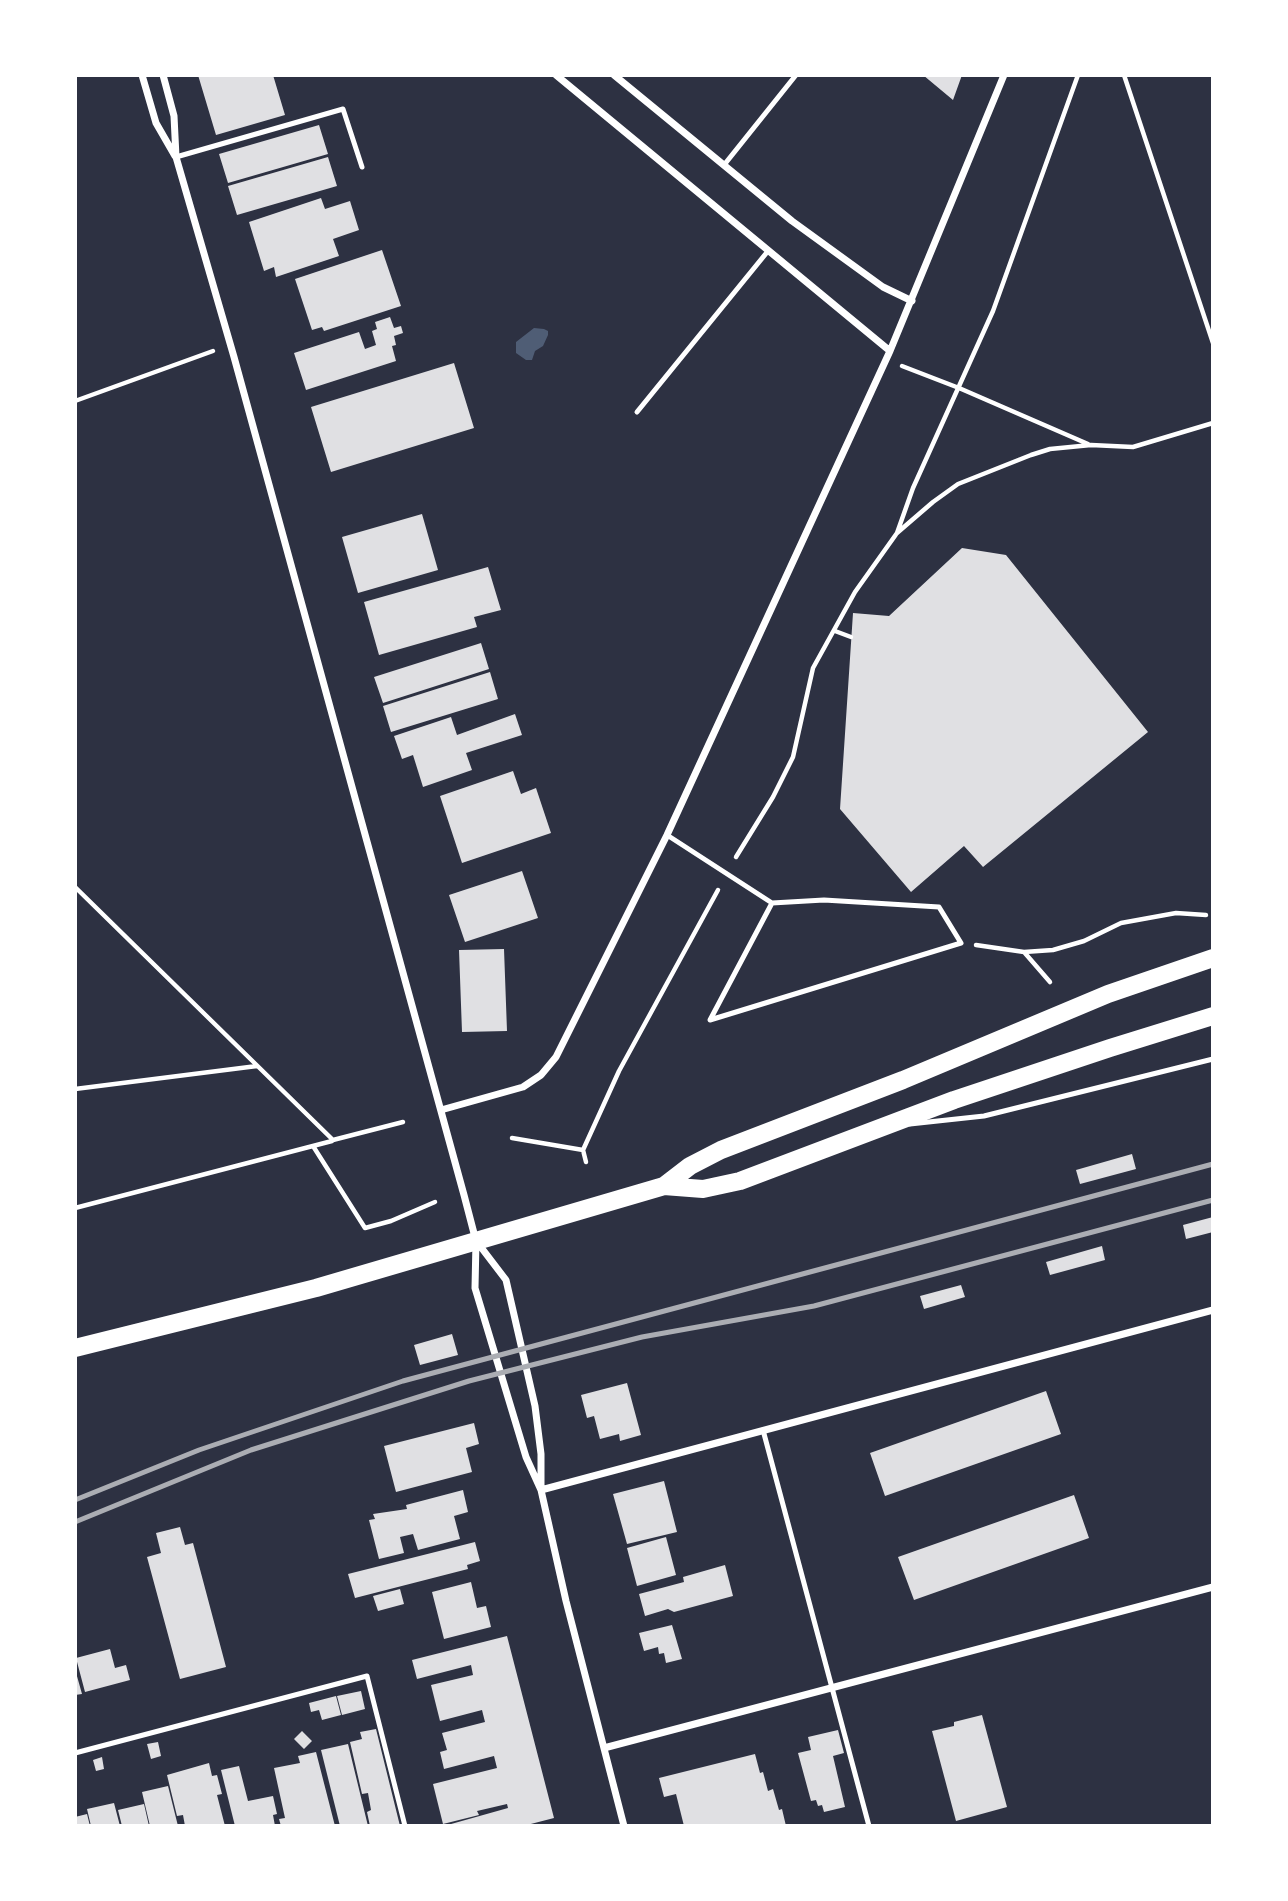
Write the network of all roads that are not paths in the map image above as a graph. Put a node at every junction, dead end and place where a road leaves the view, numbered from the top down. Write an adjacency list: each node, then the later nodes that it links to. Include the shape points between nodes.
1 (142, 75): 7 (street, via 156,123)
2 (163, 75): 7 (street, via 174,116)
3 (556, 75): 10 (street)
4 (614, 75): 8 (street)
5 (796, 75): 8 (lane)
6 (1004, 75): 11 (street)
7 (176, 157): 9 (lane, via 343,109); 19 (street)
8 (724, 165): 11 (street, via 802,229)
9 (362, 167)
10 (768, 251): 12 (street); 13 (lane)
11 (912, 301): 12 (street)
12 (890, 351): 14 (street)
13 (636, 412)
14 (667, 835): 15 (lane); 19 (street, via 556,1057 523,1087)
15 (772, 904): 15 (lane, via 710,1020 961,943 939,907 824,900)
16 (1213, 958): 21 (main road, via 1087,1003 721,1150)
17 (1213, 1016): 20 (main road)
18 (1213, 1059): 20 (lane, via 984,1116)
19 (441, 1110): 22 (street)
20 (890, 1125): 21 (main road, via 722,1186)
21 (664, 1186): 22 (main road)
22 (476, 1241): 24 (main road, via 316,1288); 26 (street, via 475,1288 526,1457); 26 (street, via 506,1280 535,1406)
23 (1213, 1310): 25 (street)
24 (75, 1348)
25 (763, 1430): 26 (street); 28 (lane)
26 (541, 1490): 29 (street)
27 (1213, 1587): 28 (street)
28 (832, 1688): 29 (street); 33 (lane)
29 (604, 1748): 32 (street)
30 (75, 1753): 31 (lane, via 367,1676)
31 (405, 1826)
32 (624, 1826)
33 (869, 1826)

